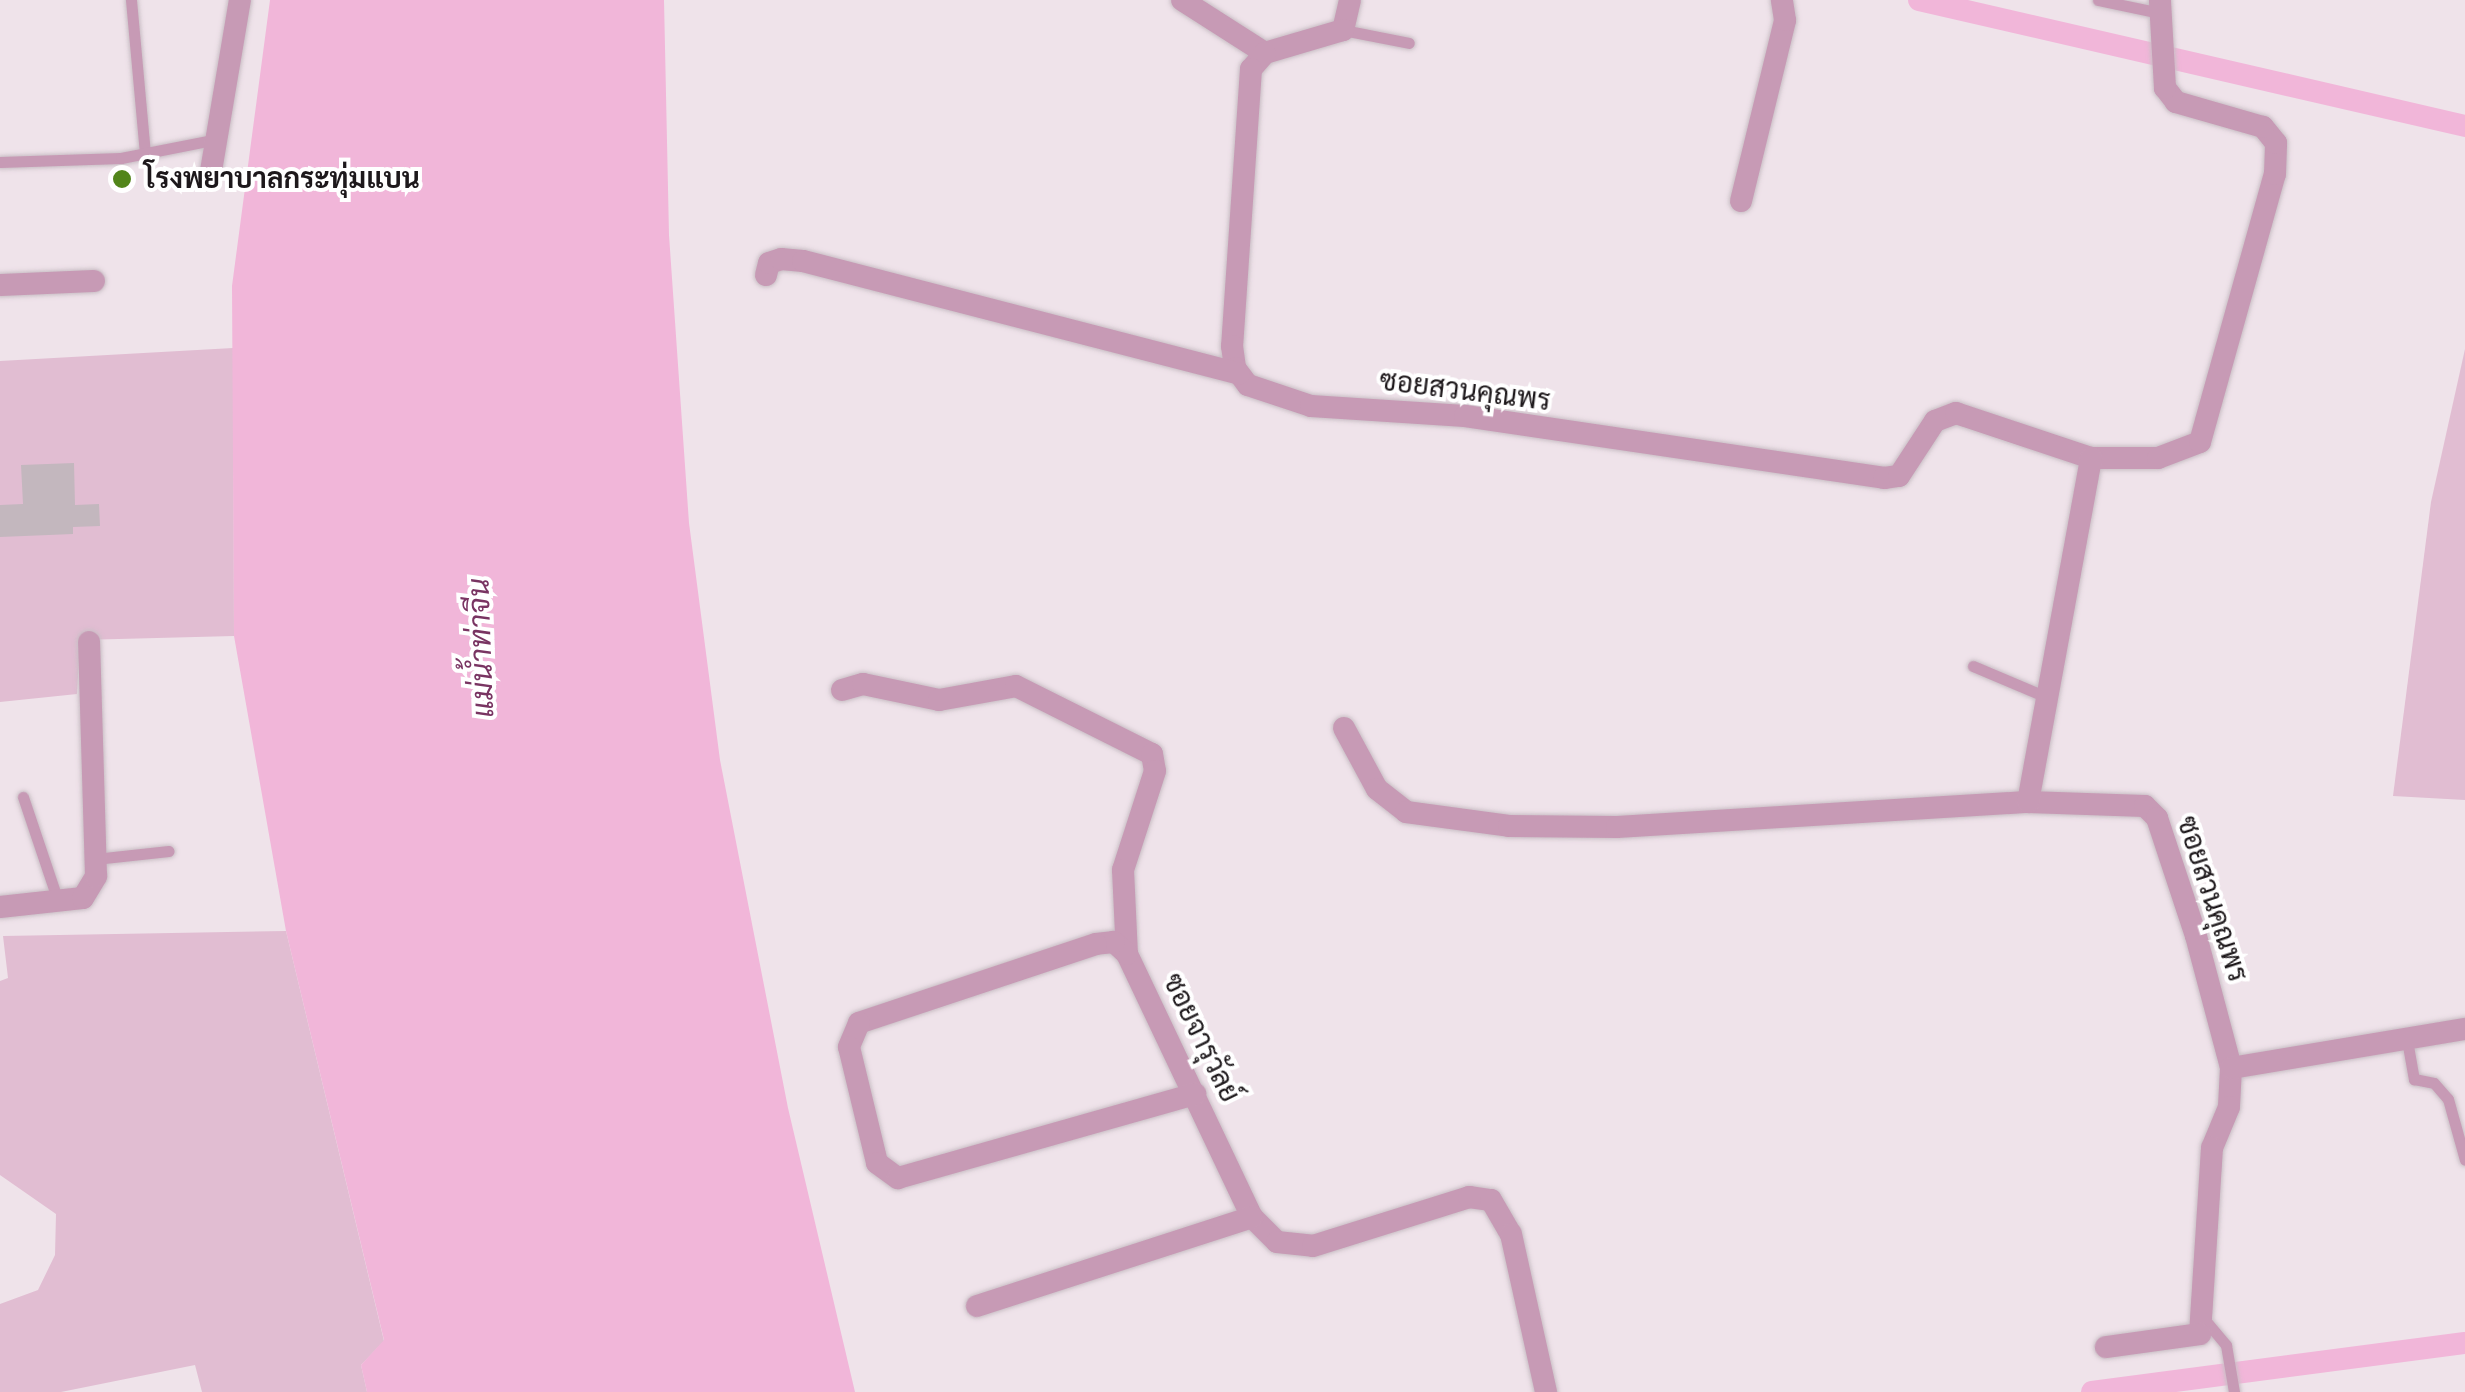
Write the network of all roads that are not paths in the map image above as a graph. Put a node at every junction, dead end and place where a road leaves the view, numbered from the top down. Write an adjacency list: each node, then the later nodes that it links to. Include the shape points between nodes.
1 (130, 0): 12 (lane)
2 (240, 0): 11 (street)
3 (1182, 0): 10 (street)
4 (1350, 0): 8 (street)
5 (1782, 0): 15 (street, via 1785,20)
6 (2098, 0): 7 (lane)
7 (2160, 6): 20 (street, ซอยสวนคุณพร, via 2165,88 2193,112 2263,127 2276,143 2275,174 2200,442 2158,458)
8 (1343, 30): 9 (lane); 10 (street)
9 (1409, 44)
10 (1265, 53): 19 (street, via 1252,70 1232,346)
11 (218, 139): 12 (lane); 14 (street)
12 (145, 154): 13 (lane)
13 (0, 162)
14 (211, 171)
15 (1741, 201)
16 (766, 275): 19 (street, via 769,263 781,258 803,261)
17 (94, 282): 18 (street)
18 (0, 285)
19 (1239, 374): 20 (street, ซอยสวนคุณพร, via 1248,385 1312,406 1465,416 1884,478 1900,476 1935,421 1956,413)
20 (2090, 458): 24 (street)
21 (89, 642): 29 (street)
22 (1973, 666): 24 (lane)
23 (842, 690): 32 (street, ซอยจารุวัลย์, via 863,684 939,700 1016,686 1152,754 1156,771 1123,870)
24 (2044, 696): 27 (street)
25 (1344, 728): 27 (street, ซอยสวนคุณพร, via 1377,789 1406,812 1429,818 1617,826)
26 (23, 797): 30 (lane)
27 (2028, 802): 35 (street, ซอยสวนคุณพร, via 2130,803 2157,818)
28 (169, 851): 29 (lane)
29 (95, 859): 30 (street, via 90,891)
30 (58, 901): 31 (street)
31 (0, 907)
32 (1127, 954): 36 (street, ซอยจารุวัลย์); 36 (street, via 1114,942 1096,944 858,1023 849,1047 877,1163 898,1178)
33 (2465, 1030): 34 (street)
34 (2407, 1040): 35 (street); 37 (lane, via 2414,1079 2434,1083 2448,1098)
35 (2231, 1068): 40 (street, ซอยสวนคุณพร, via 2228,1118 2212,1148)
36 (1195, 1094): 38 (street, ซอยจารุวัลย์)
37 (2465, 1160)
38 (1252, 1216): 39 (street); 42 (street, ซอยจารุวัลย์, via 1278,1242 1313,1246 1468,1197 1491,1200 1511,1234)
39 (977, 1306)
40 (2205, 1320): 41 (street, via 2193,1340); 43 (lane, via 2226,1345)
41 (2106, 1347)
42 (1546, 1392)
43 (2234, 1392)

